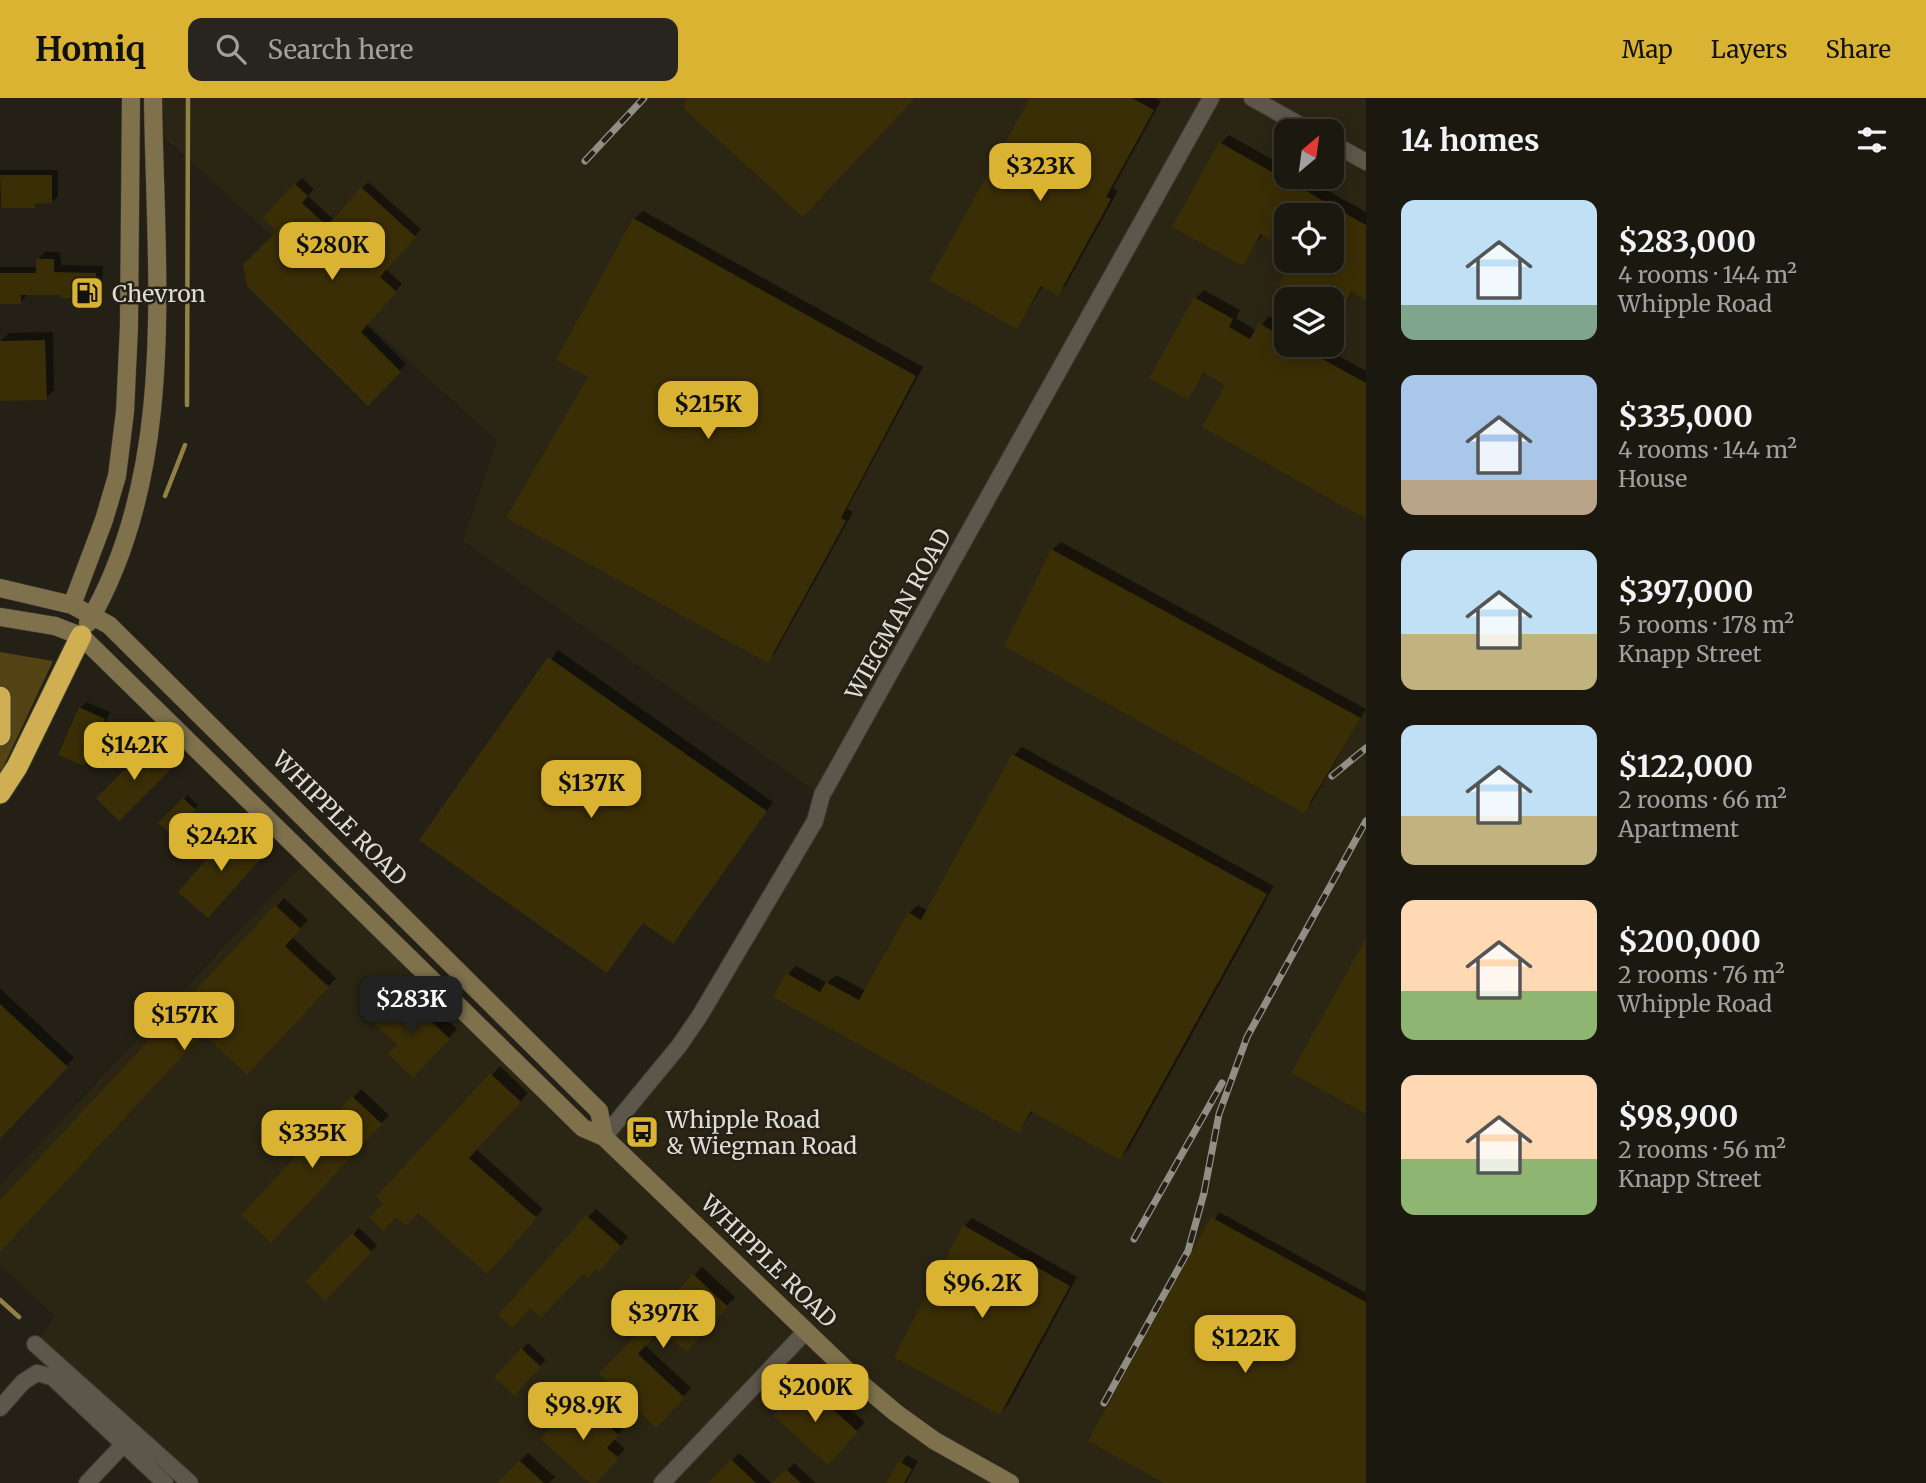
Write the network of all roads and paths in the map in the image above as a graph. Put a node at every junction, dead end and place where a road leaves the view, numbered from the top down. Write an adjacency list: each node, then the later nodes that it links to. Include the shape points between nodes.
1 (131, 98): 9 (main road, via 125,412 117,475)
2 (153, 98): 10 (main road, via 156,324 151,422 130,523)
3 (1211, 98): 16 (street, WIEGMAN ROAD, via 822,795 808,833 699,1017)
4 (1252, 98): 5 (street)
5 (1290, 119)
6 (1344, 150): 7 (street)
7 (1366, 162)
8 (0, 588): 9 (main road, WHIPPLE ROAD)
9 (72, 605): 10 (main road, WHIPPLE ROAD); 12 (main road)
10 (94, 614): 12 (main road); 16 (main road, WHIPPLE ROAD, via 319,830 599,1111)
11 (0, 617): 12 (main road, WHIPPLE ROAD, via 55,626)
12 (81, 636): 15 (highway); 16 (main road, WHIPPLE ROAD, via 583,1128)
13 (0, 696): 14 (highway)
14 (0, 735)
15 (0, 793)
16 (604, 1137): 17 (main road, WHIPPLE ROAD)
17 (806, 1331): 24 (street); 25 (main road, WHIPPLE ROAD, via 896,1413)
18 (35, 1344): 23 (street)
19 (0, 1408): 20 (street, via 37,1373 52,1377)
20 (123, 1445): 21 (street); 22 (street)
21 (87, 1483)
22 (164, 1483)
23 (190, 1483)
24 (662, 1483)
25 (1010, 1483)

